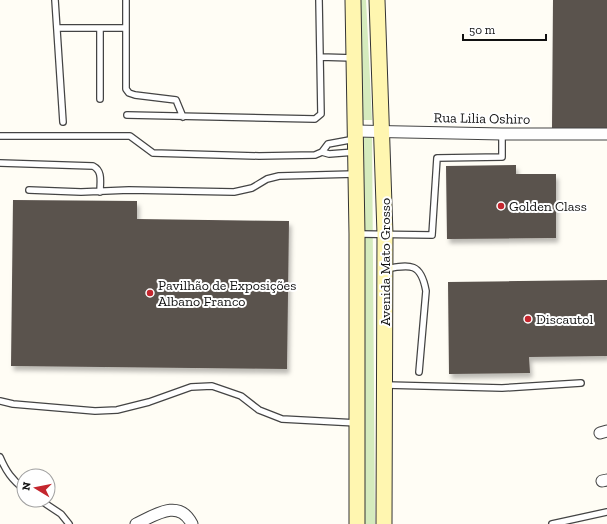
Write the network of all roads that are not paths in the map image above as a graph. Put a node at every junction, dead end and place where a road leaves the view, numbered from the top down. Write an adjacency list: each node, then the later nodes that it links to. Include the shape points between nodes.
1 (55, 0): 6 (lane, via 55,19)
2 (126, 0): 8 (lane)
3 (319, 0): 9 (lane)
4 (353, 0): 10 (main road, Avenida Mato Grosso)
5 (377, 0): 15 (main road, Avenida Mato Grosso)
6 (58, 28): 7 (lane); 14 (lane)
7 (100, 28): 8 (lane); 11 (lane)
8 (126, 28): 13 (lane, via 126,89 135,95 176,100)
9 (320, 57): 10 (lane); 13 (lane, via 321,114 315,119)
10 (354, 58): 19 (main road, Avenida Mato Grosso)
11 (100, 99)
12 (127, 115): 13 (lane)
13 (183, 116)
14 (63, 122)
15 (383, 132): 16 (street, Rua Lilia Oshiro); 19 (street, Rua Lilia Oshiro); 26 (main road, Avenida Mato Grosso)
16 (502, 134): 17 (street, Rua Lilia Oshiro); 26 (lane, via 502,157 438,158 432,235)
17 (607, 134)
18 (0, 136): 20 (lane, via 130,136 153,153 259,156 315,155)
19 (356, 141): 20 (lane, via 328,154); 20 (lane, via 328,144); 22 (main road, Avenida Mato Grosso)
20 (322, 152)
21 (0, 163): 24 (lane, via 92,166 100,172)
22 (356, 174): 24 (lane, via 279,176 267,179 252,188 234,192); 25 (main road, Avenida Mato Grosso)
23 (29, 190): 24 (lane)
24 (100, 192)
25 (357, 234): 26 (lane); 32 (main road, Avenida Mato Grosso)
26 (385, 234): 27 (main road, Avenida Mato Grosso)
27 (385, 269): 28 (lane, via 412,267 420,271 423,278 426,291); 30 (main road, Avenida Mato Grosso)
28 (419, 372)
29 (581, 383): 30 (lane, via 502,388)
30 (385, 385): 41 (main road, Avenida Mato Grosso)
31 (0, 401): 32 (lane, via 87,411 117,410 191,387 212,386 240,396 259,410 282,419)
32 (357, 423): 40 (main road, Avenida Mato Grosso)
33 (0, 457): 34 (lane, via 6,471)
34 (16, 483)
35 (51, 508): 38 (lane)
36 (607, 512): 42 (lane)
37 (190, 520): 39 (street, via 181,511 165,510)
38 (69, 524)
39 (136, 524)
40 (357, 524)
41 (384, 524)
42 (552, 524)

